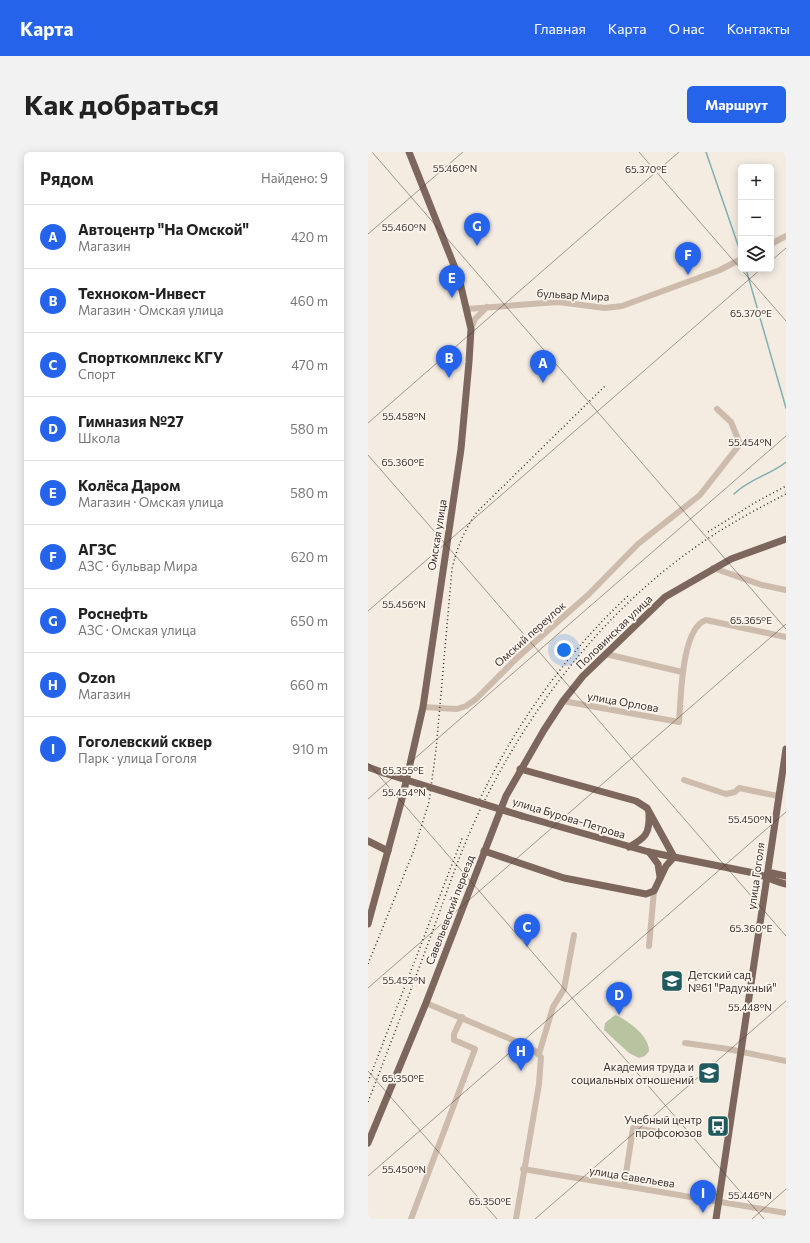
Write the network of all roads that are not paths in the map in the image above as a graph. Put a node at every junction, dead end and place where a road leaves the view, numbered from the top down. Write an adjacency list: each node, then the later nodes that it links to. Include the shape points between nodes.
1 (409, 152): 6 (main road, Омская улица, via 448,247)
2 (786, 236): 3 (street)
3 (774, 242)
4 (738, 261): 5 (street, бульвар Мира, via 622,306 593,307 558,302)
5 (487, 307): 6 (street, бульвар Мира); 7 (street, via 475,319)
6 (467, 308): 7 (main road, Омская улица)
7 (471, 329): 16 (main road, Омская улица, via 461,448)
8 (717, 409): 16 (street, Омский переулок, via 731,422 740,444 700,495 638,544 589,594 517,658 476,699 457,709)
9 (786, 539): 10 (main road, Половинская улица)
10 (713, 568): 11 (street, via 762,585); 13 (main road, Половинская улица, via 666,597)
11 (786, 590)
12 (786, 637): 14 (street, via 706,620 700,622 694,629)
13 (606, 654): 14 (street); 15 (main road, Половинская улица, via 583,676)
14 (682, 672): 15 (street, улица Орлова, via 679,722)
15 (563, 701): 19 (main road, Половинская улица)
16 (423, 707): 26 (main road, Омская улица)
17 (786, 750): 22 (main road, улица Гоголя)
18 (368, 767): 25 (main road, улица Бурова-Петрова, bridge)
19 (520, 769): 21 (main road, Половинская улица); 23 (main road, via 636,801)
20 (684, 780): 22 (street, via 726,794 739,788)
21 (506, 796): 27 (main road, Савельевский переезд)
22 (778, 796): 30 (main road, улица Гоголя)
23 (649, 812): 25 (main road, via 650,824 647,832 643,839); 29 (main road)
24 (368, 841): 26 (main road)
25 (629, 847): 28 (main road, улица Бурова-Петрова)
26 (388, 851): 35 (main road, Омская улица)
27 (484, 851): 34 (main road, via 565,878 646,894); 38 (main road, Савельевский переезд)
28 (649, 852): 29 (main road, улица Бурова-Петрова); 32 (main road, via 658,864)
29 (674, 857): 30 (main road, улица Бурова-Петрова); 32 (main road)
30 (766, 876): 31 (main road, улица Бурова-Петрова, via 772,873); 33 (main road, улица Бурова-Петрова, via 771,881); 41 (main road, улица Гоголя)
31 (786, 876)
32 (660, 877): 34 (main road)
33 (786, 884)
34 (654, 891): 37 (street)
35 (368, 924)
36 (574, 935): 42 (street, via 564,989 553,1007)
37 (649, 946)
38 (426, 1003): 39 (street); 45 (main road, Савельевский переезд)
39 (462, 1017): 42 (street, via 520,1043); 50 (street, via 454,1040 475,1049)
40 (685, 1043): 41 (street)
41 (739, 1053): 43 (street); 48 (main road, улица Гоголя)
42 (540, 1056): 46 (street, via 539,1084)
43 (786, 1061)
44 (659, 1132): 47 (street, via 633,1128)
45 (368, 1143)
46 (523, 1169): 47 (street, улица Савельева); 51 (street)
47 (624, 1186): 48 (street, улица Савельева)
48 (718, 1202): 49 (street, улица Савельева); 52 (main road, улица Гоголя)
49 (786, 1213)
50 (411, 1219)
51 (516, 1219)
52 (716, 1219)

